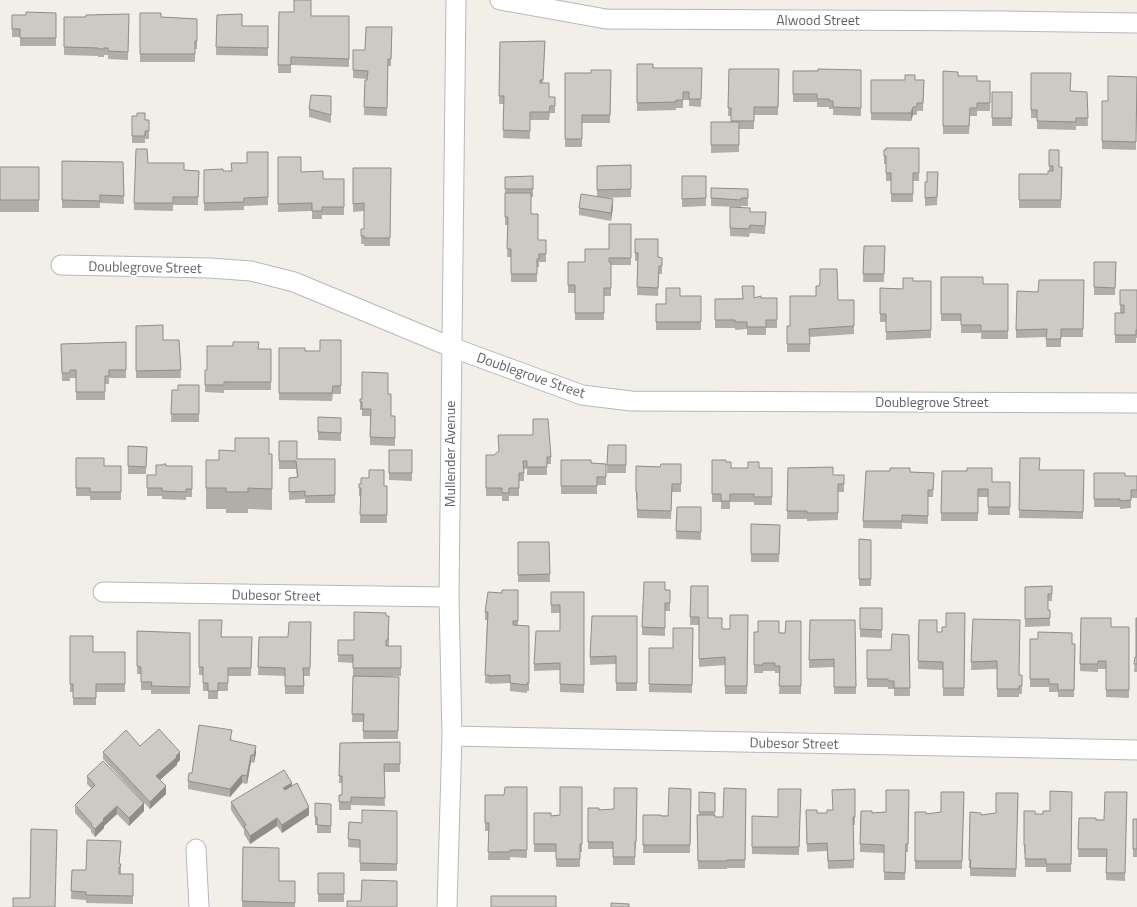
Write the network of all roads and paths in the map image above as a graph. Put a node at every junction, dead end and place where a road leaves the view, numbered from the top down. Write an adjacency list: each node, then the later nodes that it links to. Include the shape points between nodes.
1 (456, 0): 5 (street, Mullender Avenue)
2 (500, 0): 3 (street, Alwood Street, via 606,19 994,20)
3 (1137, 24)
4 (61, 265): 5 (street, Doublegrove Street, via 251,271 294,282)
5 (451, 347): 6 (street, Doublegrove Street, via 582,394 631,401); 8 (street, Mullender Avenue)
6 (1137, 403)
7 (103, 592): 8 (street, Dubesor Street)
8 (449, 597): 9 (street, Mullender Avenue)
9 (452, 736): 10 (street, Dubesor Street); 13 (street, Mullender Avenue)
10 (1137, 750)
11 (196, 849): 12 (street)
12 (199, 907)
13 (447, 907)

